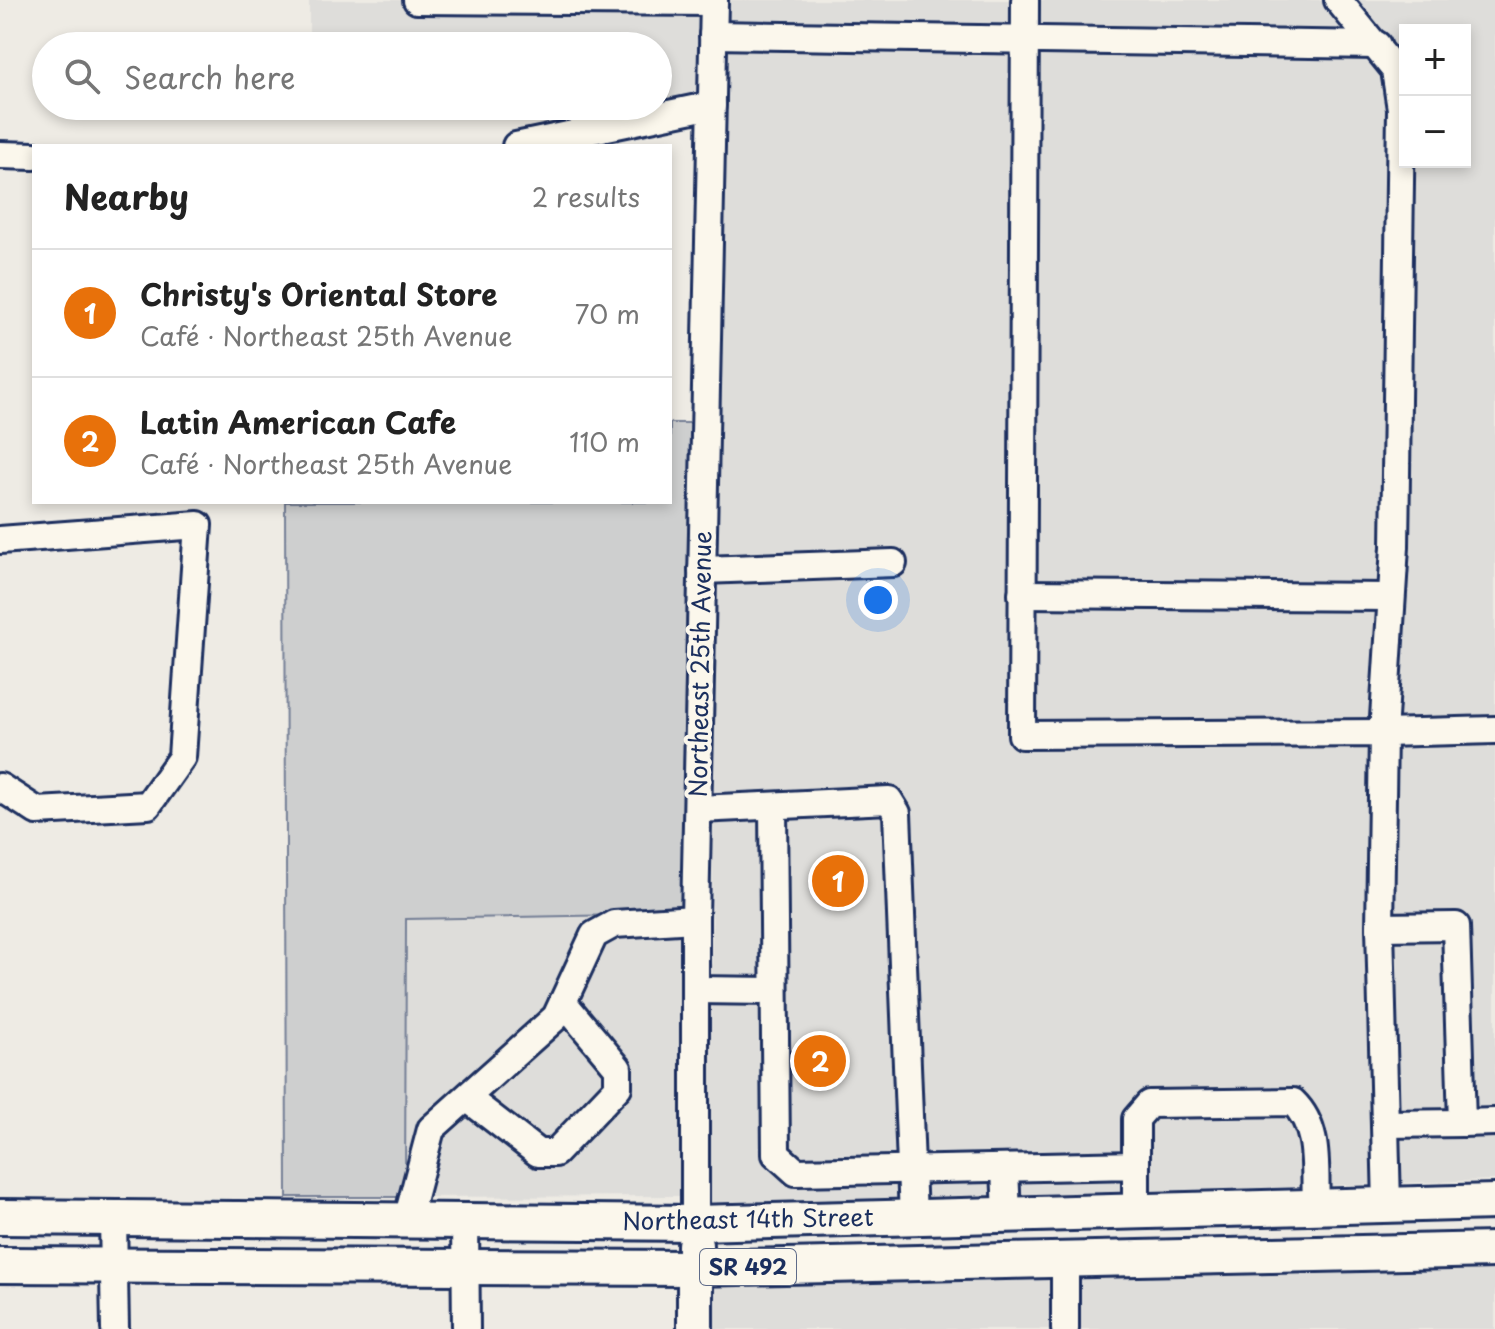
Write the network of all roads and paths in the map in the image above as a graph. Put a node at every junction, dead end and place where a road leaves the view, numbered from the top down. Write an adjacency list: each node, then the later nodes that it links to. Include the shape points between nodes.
1 (417, 0): 2 (street)
2 (478, 0): 3 (street)
3 (571, 0): 6 (street)
4 (1025, 0): 8 (street)
5 (1338, 0): 9 (street)
6 (714, 1): 7 (street, Northeast 25th Avenue)
7 (713, 35): 8 (street); 10 (street, Northeast 25th Avenue)
8 (1024, 42): 9 (street); 20 (street)
9 (1377, 45): 21 (street, via 1395,70 1401,109)
10 (712, 105): 11 (street); 19 (street, Northeast 25th Avenue)
11 (672, 113)
12 (640, 120): 13 (street)
13 (526, 144)
14 (0, 155): 15 (street)
15 (32, 156)
16 (198, 514): 17 (street); 24 (street, via 182,757 148,805 37,811)
17 (0, 540)
18 (893, 563): 19 (street)
19 (702, 570): 26 (street, Northeast 25th Avenue)
20 (1022, 594): 21 (street); 23 (street, via 1022,735)
21 (1391, 597): 23 (street)
22 (1495, 730): 23 (street)
23 (1383, 733): 28 (street)
24 (0, 787)
25 (773, 806): 26 (street); 30 (street); 38 (street, via 889,800 897,813)
26 (698, 809): 27 (street, Northeast 25th Avenue)
27 (695, 919): 29 (street, Northeast 25th Avenue); 31 (street, via 614,924 594,935)
28 (1380, 927): 34 (street, via 1456,926); 35 (street)
29 (695, 990): 30 (street); 49 (street, Northeast 25th Avenue)
30 (774, 991): 38 (street, via 776,1154 796,1172)
31 (563, 1002): 32 (street, via 556,1017); 32 (street, via 618,1068 618,1087 555,1153 538,1153)
32 (467, 1098): 47 (street, via 431,1129)
33 (1495, 1122): 34 (street)
34 (1462, 1123): 35 (street)
35 (1385, 1124): 40 (street)
36 (1136, 1165): 37 (street); 41 (street, via 1136,1119 1149,1104 1293,1102 1305,1113 1313,1134); 42 (street)
37 (1005, 1169): 38 (street); 43 (street)
38 (911, 1172): 45 (street)
39 (1495, 1202): 40 (main road, Northeast 14th Street / SR 492)
40 (1387, 1205): 41 (main road, Northeast 14th Street / SR 492); 51 (main road)
41 (1316, 1206): 42 (main road, Northeast 14th Street / SR 492)
42 (1136, 1211): 43 (main road, Northeast 14th Street / SR 492)
43 (1007, 1214): 45 (main road, Northeast 14th Street / SR 492)
44 (0, 1217): 46 (main road, Northeast 14th Street / SR 492)
45 (913, 1217): 49 (main road, Northeast 14th Street / SR 492)
46 (113, 1218): 47 (main road, Northeast 14th Street / SR 492); 54 (street)
47 (407, 1220): 48 (main road, Northeast 14th Street / SR 492)
48 (465, 1221): 49 (main road, Northeast 14th Street / SR 492); 55 (street)
49 (695, 1223): 56 (main road, Northeast 25th Avenue)
50 (1495, 1250): 51 (main road, Northeast 14th Street / SR 492)
51 (1387, 1253): 52 (main road, Northeast 14th Street / SR 492)
52 (1065, 1262): 56 (main road, Northeast 14th Street / SR 492); 60 (street)
53 (0, 1265): 54 (main road, Northeast 14th Street / SR 492)
54 (114, 1266): 55 (main road, Northeast 14th Street / SR 492); 57 (street)
55 (466, 1266): 56 (main road, Northeast 14th Street / SR 492); 58 (street)
56 (695, 1268): 59 (main road, Northeast 25th Avenue)
57 (115, 1329)
58 (466, 1329)
59 (695, 1329)
60 (1065, 1329)

